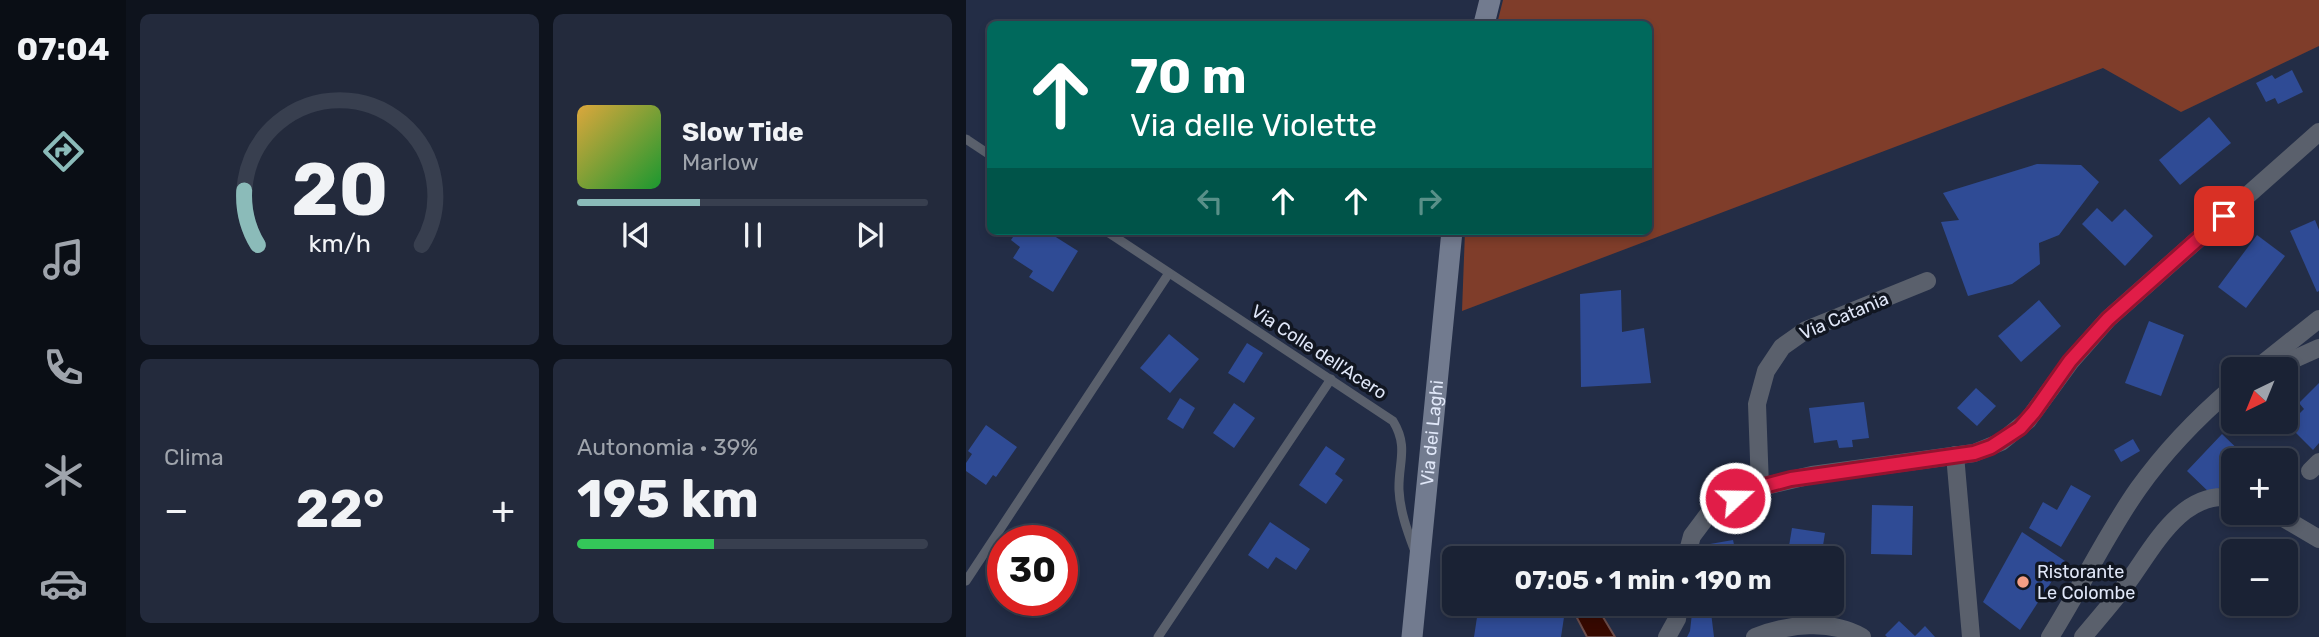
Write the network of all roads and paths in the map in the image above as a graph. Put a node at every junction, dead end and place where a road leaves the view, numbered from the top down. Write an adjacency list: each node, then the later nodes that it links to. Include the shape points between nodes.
1 (1490, 0): 2 (main road)
2 (1485, 21)
3 (2318, 134): 16 (street, via 2108,319 2020,428 1991,447)
4 (966, 139): 5 (lane)
5 (987, 153)
6 (1112, 235): 8 (lane, Via Colle dell'Acero)
7 (1452, 235): 22 (main road, Via dei Laghi)
8 (1169, 272): 14 (lane, Via Colle dell'Acero); 23 (lane)
9 (1927, 281): 17 (street, Via Catania, via 1806,330 1782,347 1766,371 1756,404)
10 (2319, 319): 12 (street)
11 (2319, 348): 13 (street)
12 (2271, 357)
13 (2298, 357)
14 (1331, 379): 22 (lane, Via Colle dell'Acero, via 1387,416 1401,435 1400,500); 25 (lane)
15 (2221, 399): 31 (street, via 2140,486)
16 (1955, 455): 17 (street); 30 (street)
17 (1760, 487): 21 (street, via 1707,516)
18 (2221, 497): 32 (street, via 2202,501 2175,520)
19 (2295, 525): 20 (street)
20 (2319, 539)
21 (1689, 546)
22 (1418, 559): 26 (main road, Via dei Laghi)
23 (966, 581)
24 (1677, 616): 27 (street)
25 (1158, 637)
26 (1412, 637)
27 (1667, 637)
28 (1755, 637): 29 (street, via 1817,625 1841,627)
29 (1862, 637)
30 (1971, 637)
31 (2050, 637)
32 (2083, 637)

